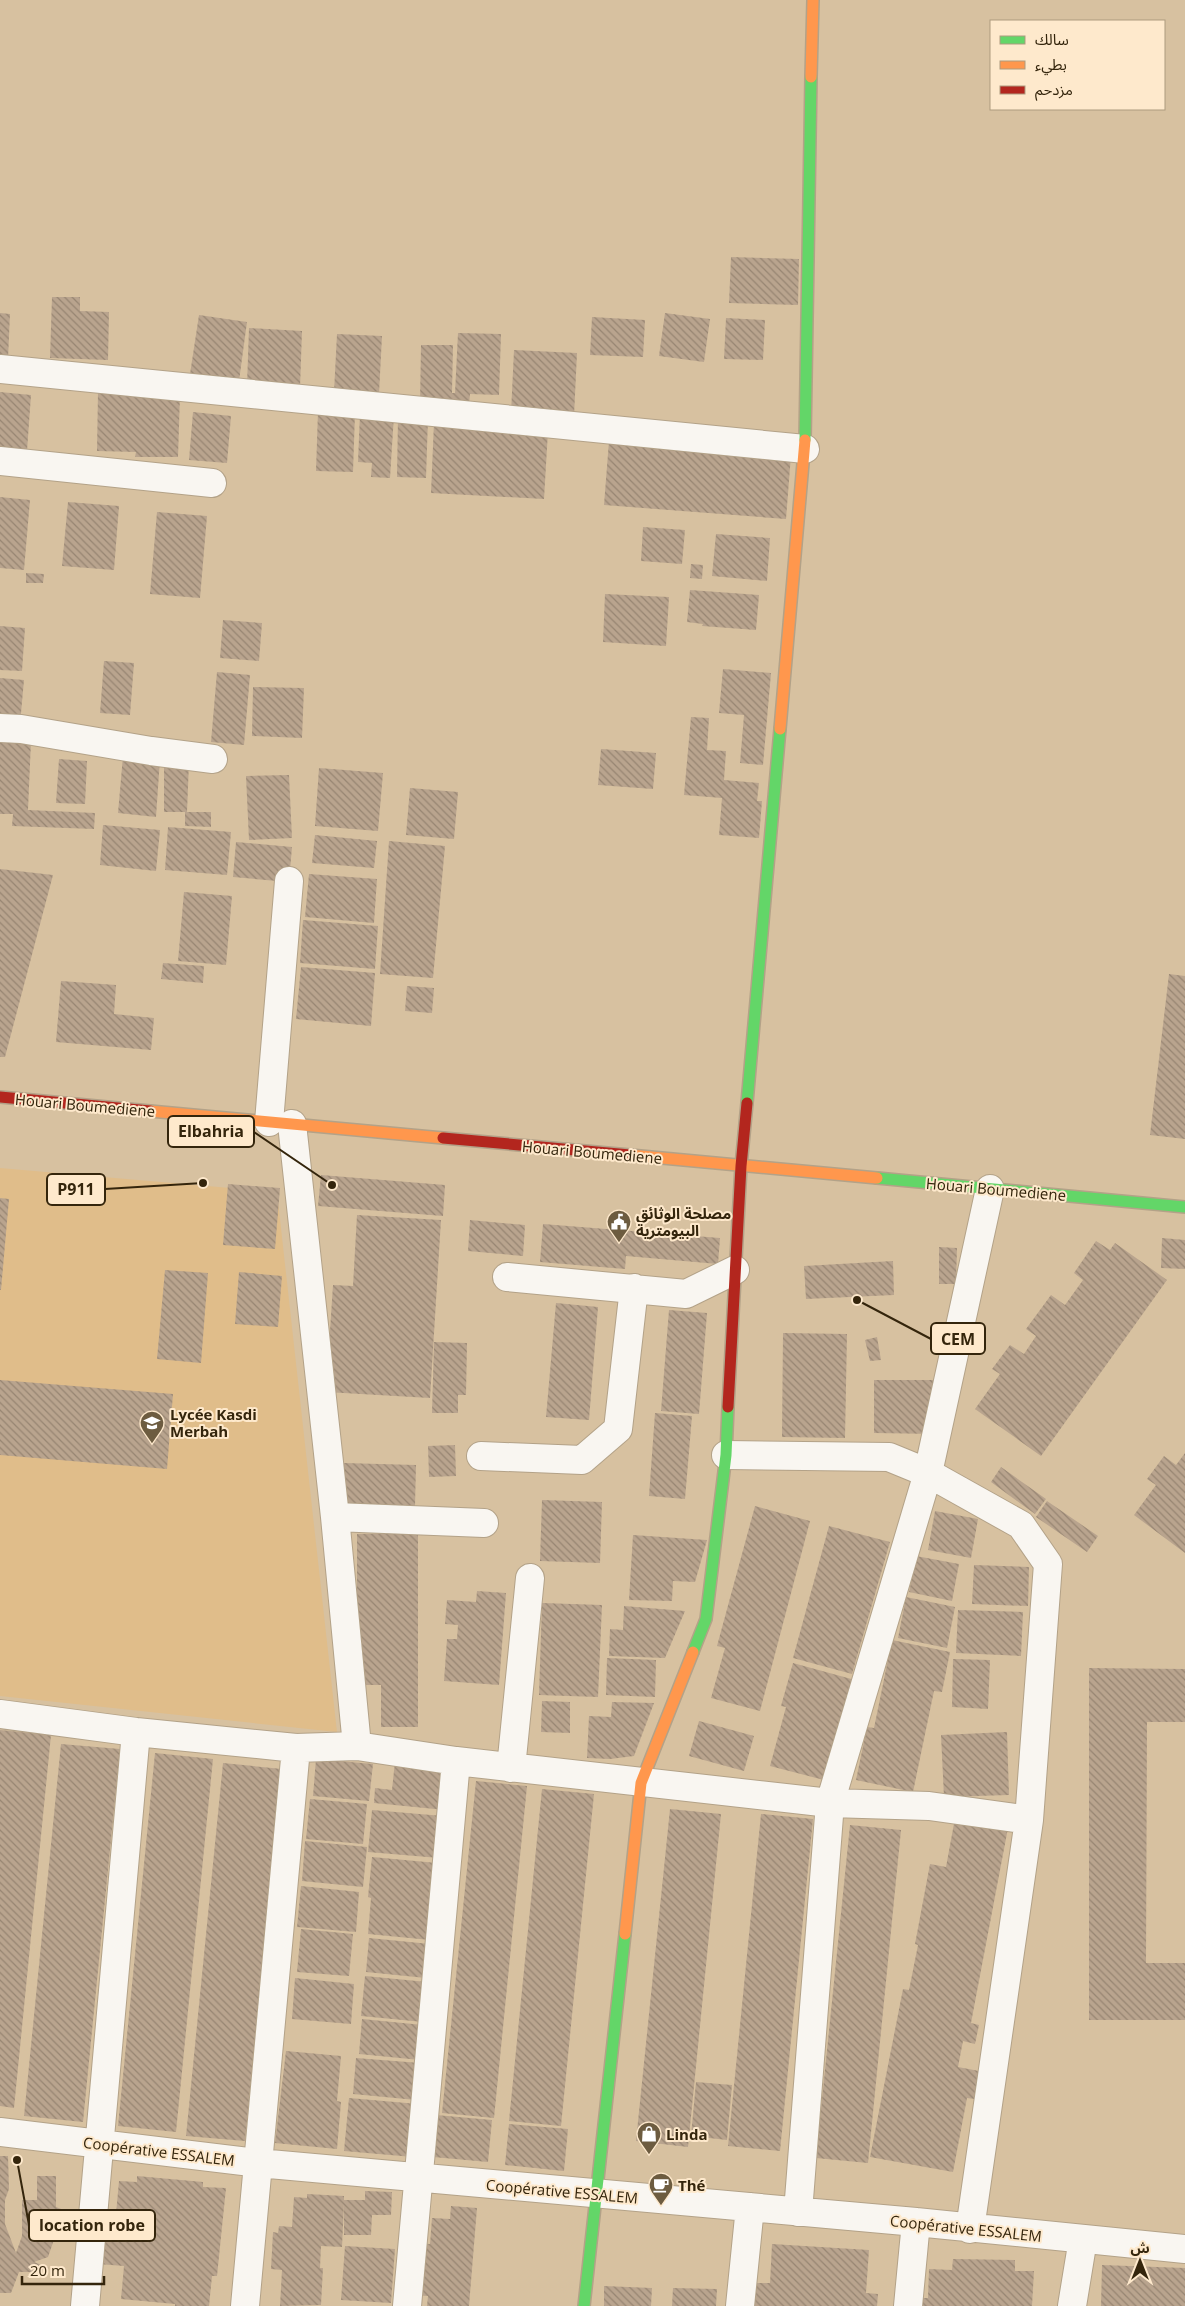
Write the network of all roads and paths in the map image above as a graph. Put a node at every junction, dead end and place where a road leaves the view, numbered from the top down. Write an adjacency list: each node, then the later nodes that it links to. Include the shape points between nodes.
1 (813, 0): 3 (street)
2 (0, 369): 3 (street)
3 (805, 449): 11 (street)
4 (0, 461): 5 (street)
5 (212, 483)
6 (0, 728): 7 (street)
7 (213, 759)
8 (289, 881): 10 (street)
9 (0, 1097): 10 (street, Houari Boumediene)
10 (281, 1123): 11 (street, Houari Boumediene); 20 (street)
11 (741, 1166): 12 (street, Houari Boumediene); 14 (street)
12 (990, 1189): 13 (street, Houari Boumediene); 19 (street)
13 (1185, 1207)
14 (735, 1270): 16 (street, via 686,1294); 17 (street)
15 (507, 1277): 16 (street)
16 (634, 1288): 18 (street, via 618,1429 582,1460)
17 (726, 1455): 19 (street, via 889,1457); 29 (street, via 706,1619)
18 (481, 1456)
19 (928, 1474): 30 (street); 31 (street, via 1020,1525 1048,1564)
20 (335, 1517): 21 (street); 25 (street)
21 (484, 1523)
22 (530, 1578): 28 (street)
23 (0, 1714): 24 (street)
24 (136, 1732): 26 (street); 33 (street)
25 (356, 1746): 26 (street); 27 (street)
26 (296, 1748): 34 (street)
27 (456, 1761): 28 (street); 35 (street)
28 (511, 1768): 29 (street)
29 (641, 1783): 30 (street); 36 (street)
30 (830, 1803): 31 (street, via 929,1806); 38 (street)
31 (1029, 1820): 40 (street)
32 (0, 2132): 33 (street, Coopérative ESSALEM)
33 (98, 2143): 34 (street, Coopérative ESSALEM); 43 (street)
34 (258, 2163): 35 (street, Coopérative ESSALEM); 44 (street)
35 (420, 2178): 36 (street, Coopérative ESSALEM); 45 (street)
36 (598, 2194): 37 (street, Coopérative ESSALEM); 46 (street)
37 (750, 2207): 38 (street, Coopérative ESSALEM); 47 (street)
38 (798, 2212): 39 (street, Coopérative ESSALEM)
39 (916, 2222): 40 (street, Coopérative ESSALEM); 48 (street)
40 (970, 2229): 41 (street, Coopérative ESSALEM)
41 (1083, 2239): 42 (street, Coopérative ESSALEM); 49 (street)
42 (1185, 2249)
43 (85, 2306)
44 (245, 2306)
45 (407, 2306)
46 (584, 2306)
47 (740, 2306)
48 (908, 2306)
49 (1072, 2306)

